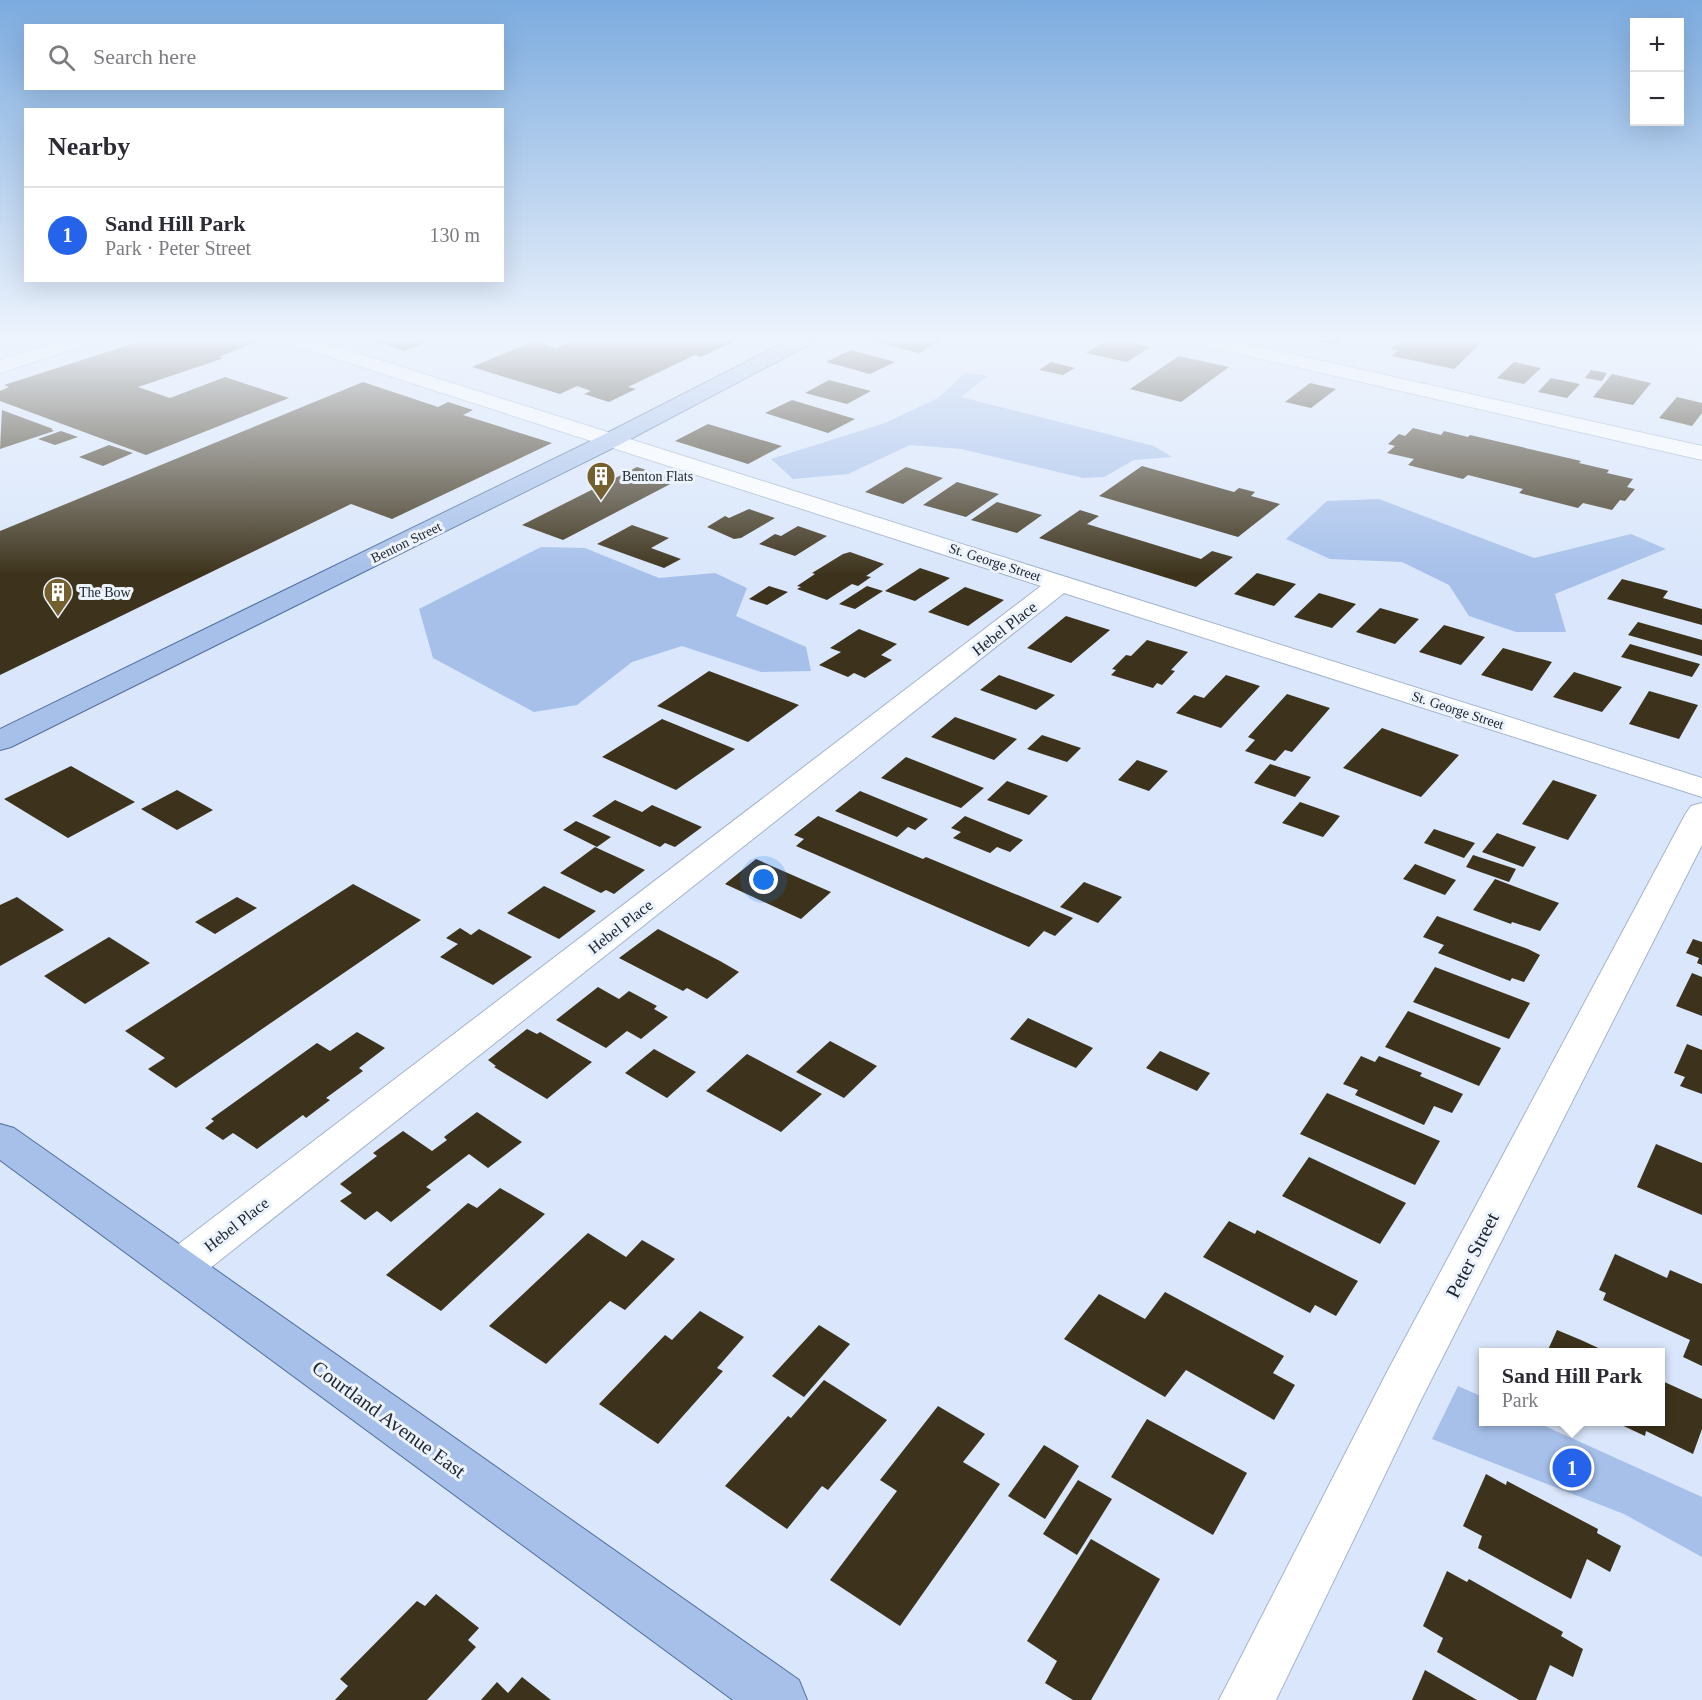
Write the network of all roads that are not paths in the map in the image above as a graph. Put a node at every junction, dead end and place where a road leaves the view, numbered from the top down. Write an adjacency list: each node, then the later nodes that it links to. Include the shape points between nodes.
1 (537, 416): 4 (street, St. George Street)
2 (656, 416): 4 (main road, Benton Street)
3 (1540, 416): 5 (street)
4 (611, 440): 6 (street, St. George Street); 7 (main road, Benton Street)
5 (1702, 453)
6 (1061, 583): 8 (street, St. George Street); 11 (street, Hebel Place)
7 (0, 741)
8 (1702, 788)
9 (1702, 813): 13 (street, Peter Street, via 1404,1386)
10 (0, 1139): 11 (main road, Courtland Avenue East)
11 (179, 1268): 12 (main road, Courtland Avenue East)
12 (779, 1700)
13 (1247, 1700)

